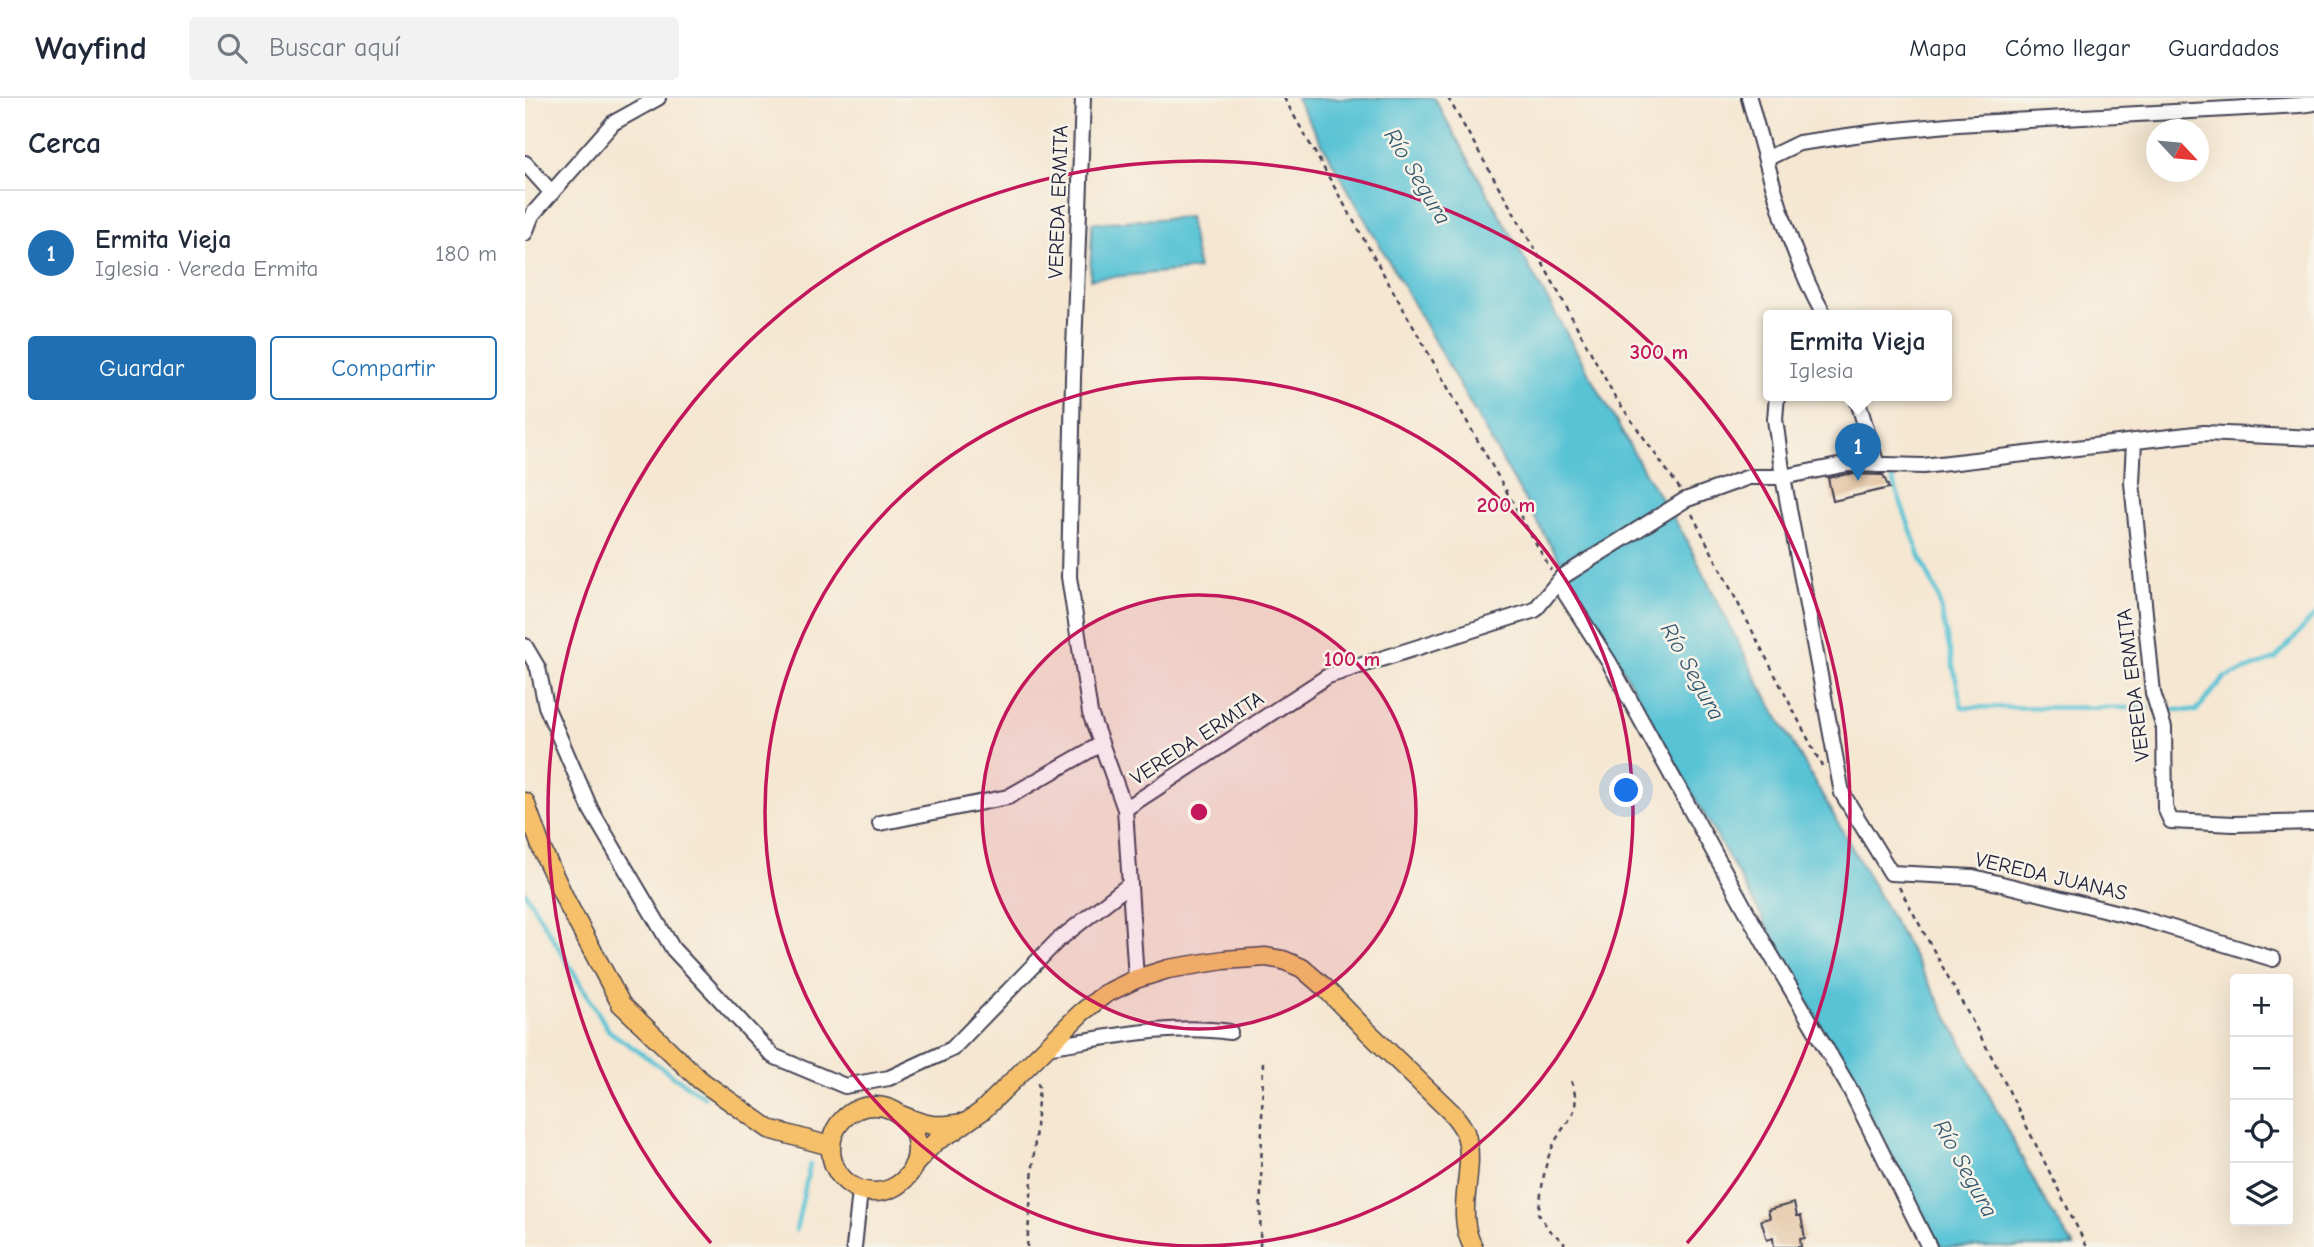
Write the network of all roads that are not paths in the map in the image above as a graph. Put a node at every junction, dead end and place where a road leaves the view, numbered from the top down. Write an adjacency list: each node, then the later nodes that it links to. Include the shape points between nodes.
1 (658, 98): 7 (street, via 613,123)
2 (1083, 98): 18 (street, VEREDA ERMITA, via 1069,577 1090,713)
3 (1749, 98): 5 (street)
4 (2314, 103): 5 (street, via 1876,132 1799,143)
5 (1766, 159): 9 (street)
6 (525, 163): 7 (street)
7 (552, 193): 8 (street, via 532,215)
8 (525, 233)
9 (1821, 310)
10 (1776, 401): 15 (street)
11 (1859, 401): 14 (street)
12 (2314, 438): 13 (street, VEREDA ERMITA, via 2204,433)
13 (2134, 441): 14 (street, VEREDA ERMITA, via 1923,466); 21 (street, VEREDA ERMITA, via 2132,482 2153,693 2164,728 2165,808 2171,821)
14 (1877, 465): 15 (street, VEREDA ERMITA, via 1848,464)
15 (1783, 477): 16 (street, VEREDA ERMITA, via 1749,477 1685,500); 24 (street, VEREDA JUANAS, via 1842,793 1891,873 1973,877 2143,919)
16 (1560, 580): 20 (street, VEREDA ERMITA, via 1535,610 1328,677); 35 (street, via 1851,1091)
17 (525, 646): 23 (street, via 538,668 546,705 591,810 673,948 773,1056 845,1086 889,1078 952,1049 1057,941)
18 (1101, 744): 20 (street, VEREDA ERMITA); 22 (street, via 1008,797)
19 (525, 802): 30 (main road, via 567,904 621,1004 700,1080 769,1129)
20 (1125, 809): 23 (street)
21 (2314, 821)
22 (880, 823)
23 (1130, 884): 25 (street)
24 (2273, 959)
25 (1136, 979): 27 (main road, via 1105,994); 34 (main road, via 1168,969 1266,957 1302,968 1464,1129 1469,1152 1464,1209)
26 (1230, 1032): 27 (street, via 1175,1029)
27 (1046, 1047): 29 (main road)
28 (887, 1108): 29 (main road, via 925,1125); 30 (main road, via 865,1107 846,1116); 31 (main road, via 901,1116 916,1141)
29 (965, 1122): 31 (main road, via 935,1142)
30 (830, 1146): 32 (main road, via 833,1165 843,1180)
31 (913, 1167): 32 (main road, via 899,1184 879,1192)
32 (860, 1191): 33 (street)
33 (854, 1247)
34 (1473, 1247)
35 (1929, 1247)

